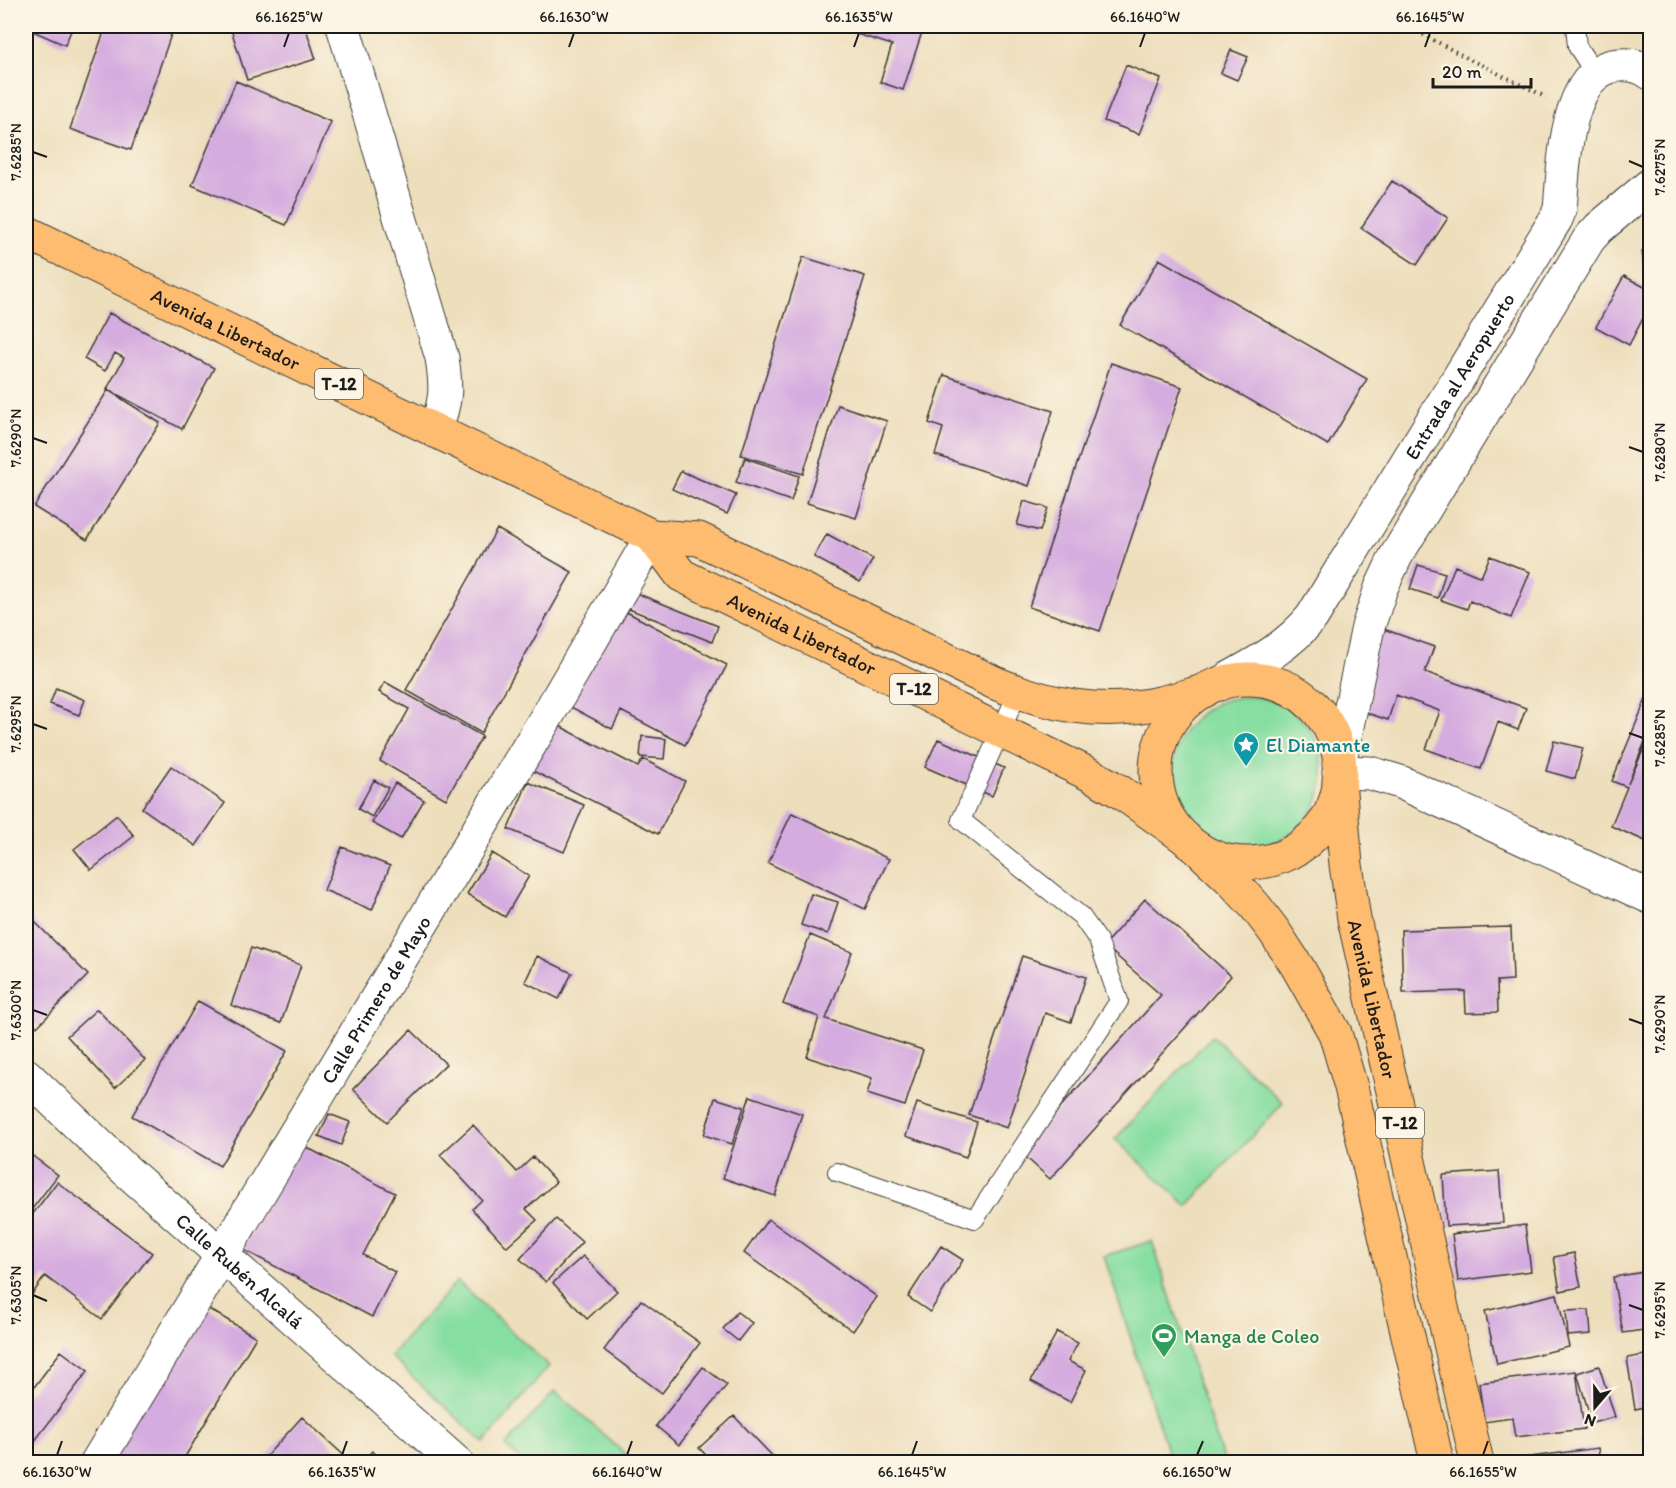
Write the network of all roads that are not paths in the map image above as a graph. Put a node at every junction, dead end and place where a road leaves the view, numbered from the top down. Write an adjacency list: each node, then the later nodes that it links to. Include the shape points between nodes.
1 (343, 26): 7 (street, via 442,358 444,405)
2 (1575, 26): 4 (lane, via 1577,46)
3 (1650, 73): 4 (street, via 1629,64)
4 (1594, 74): 9 (street, Entrada al Aeropuerto, via 1576,102 1556,219 1322,602 1300,632 1278,650)
5 (1650, 185): 12 (street, Entrada al Aeropuerto, via 1589,240 1396,556 1368,627)
6 (26, 232): 7 (highway, Avenida Libertador / T-12)
7 (435, 431): 8 (highway, Avenida Libertador / T-12)
8 (652, 536): 10 (highway, Avenida Libertador / T-12, via 699,538); 11 (highway, Avenida Libertador / T-12, via 681,575); 17 (street, Calle Primero de Mayo)
9 (1211, 688): 10 (highway, Avenida Libertador / T-12, via 1159,703 1103,709 1067,706); 12 (highway, T-12, via 1235,681 1268,682 1298,695 1317,712 1330,732); 13 (highway, T-12, via 1173,717 1158,747 1155,771 1159,796 1168,818)
10 (1018, 692): 11 (lane)
11 (1000, 731): 13 (highway, Avenida Libertador / T-12, via 1119,791); 16 (lane, via 961,820 1081,916 1098,940 1119,1001 975,1219)
12 (1339, 772): 13 (highway, T-12, via 1331,811 1317,832 1291,852 1276,859 1235,862); 14 (street, via 1370,772 1400,782); 21 (highway, Avenida Libertador / T-12, via 1354,919)
13 (1190, 843): 20 (highway, Avenida Libertador / T-12, via 1262,914 1335,1033 1352,1086)
14 (1650, 897)
15 (26, 1075): 17 (street, Calle Rubén Alcalá)
16 (837, 1172)
17 (222, 1255): 18 (street, Calle Primero de Mayo); 19 (street, Calle Rubén Alcalá)
18 (97, 1462)
19 (456, 1462)
20 (1437, 1462)
21 (1477, 1462)

